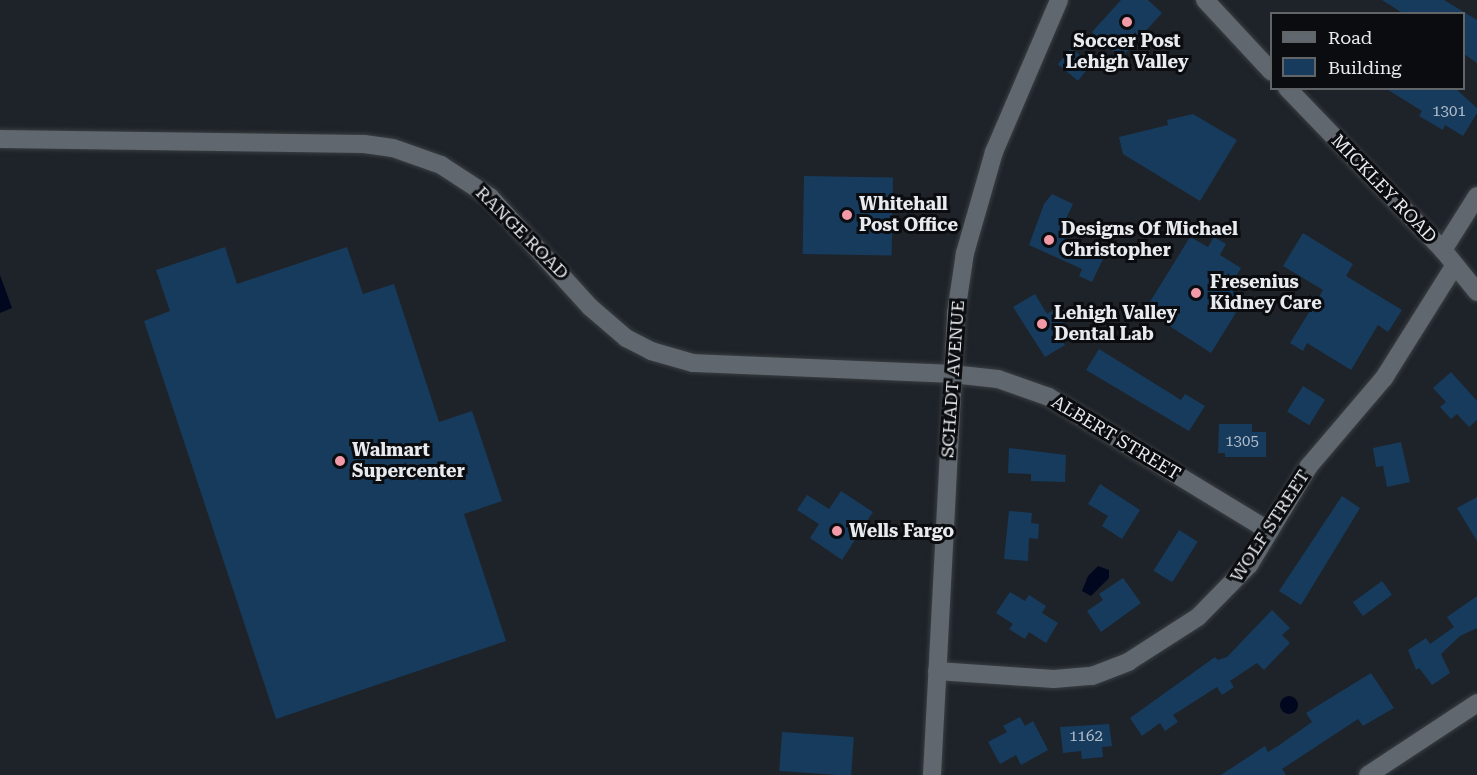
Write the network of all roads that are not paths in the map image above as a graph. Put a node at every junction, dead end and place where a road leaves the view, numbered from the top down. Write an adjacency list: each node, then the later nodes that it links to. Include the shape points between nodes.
1 (1059, 0): 10 (street, SCHADT AVENUE, via 994,152 974,212 956,313)
2 (1204, 0): 3 (street)
3 (1270, 70)
4 (1289, 90): 7 (street, MICKLEY ROAD)
5 (0, 139): 10 (street, RANGE ROAD, via 309,142 393,148 441,165 490,197 590,307 626,338 651,351 693,363)
6 (1477, 195): 7 (street)
7 (1443, 250): 8 (street, MICKLEY ROAD)
8 (1455, 265): 9 (street, MICKLEY ROAD); 11 (street, WOLF STREET, via 1384,378 1309,466)
9 (1477, 292)
10 (952, 374): 11 (street, ALBERT STREET, via 998,379 1049,397); 12 (street, SCHADT AVENUE)
11 (1269, 531): 12 (street, WOLF STREET, via 1242,574 1198,617 1111,670 1054,680)
12 (937, 671): 14 (street, SCHADT AVENUE)
13 (1477, 703): 15 (street)
14 (932, 775)
15 (1368, 775)

